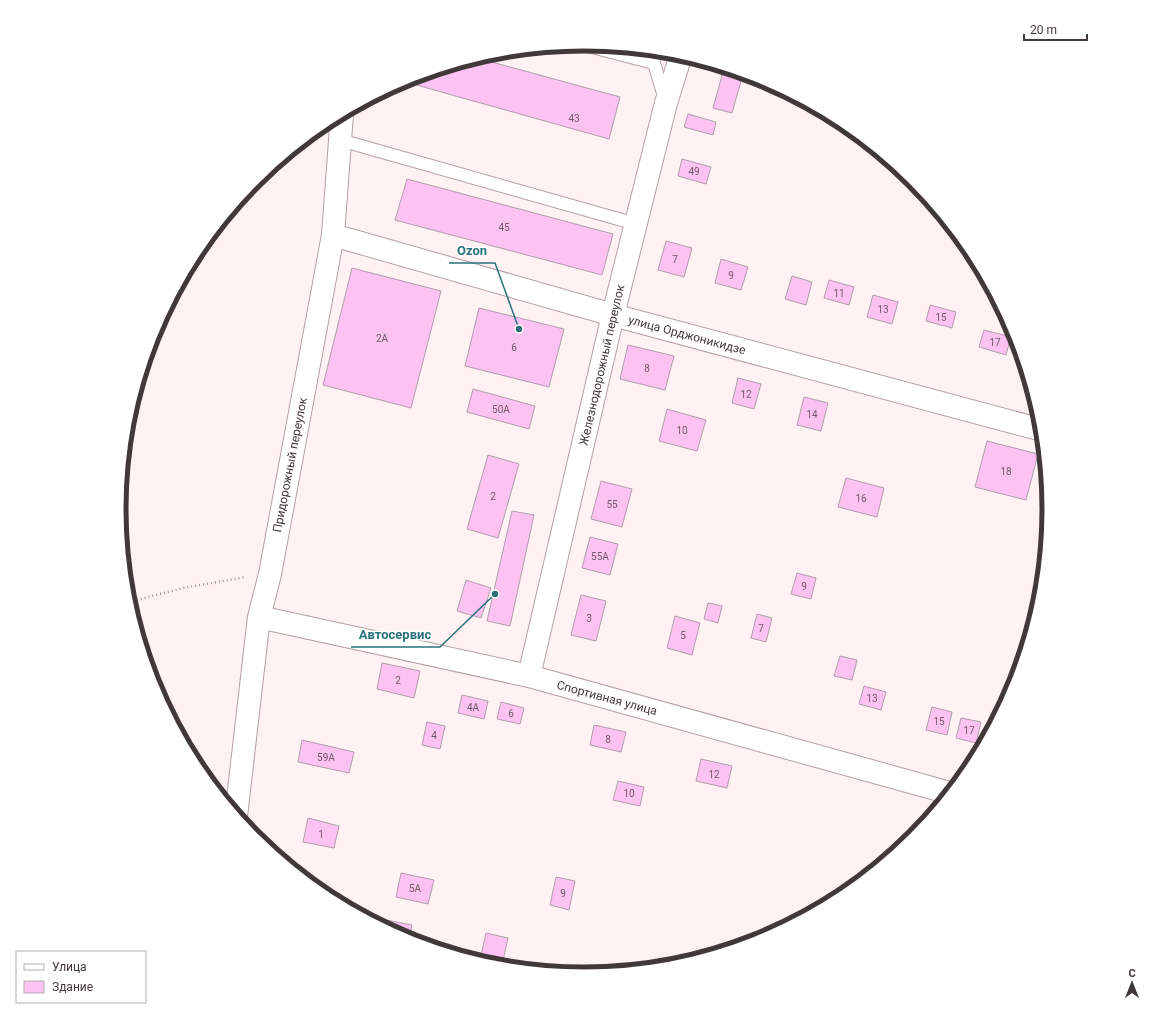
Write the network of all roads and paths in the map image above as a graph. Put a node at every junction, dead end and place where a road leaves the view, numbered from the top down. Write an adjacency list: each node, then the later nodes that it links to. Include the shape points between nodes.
1 (639, 54): 2 (lane)
2 (653, 57): 4 (lane)
3 (680, 62): 4 (street, Железнодорожный переулок)
4 (666, 103): 7 (street, Железнодорожный переулок)
5 (342, 120): 6 (street, Придорожный переулок)
6 (340, 140): 7 (lane); 8 (street, Придорожный переулок)
7 (636, 224): 9 (street, Железнодорожный переулок)
8 (333, 235): 9 (street, улица Орджоникидзе); 11 (street, Придорожный переулок)
9 (613, 316): 10 (street, улица Орджоникидзе); 14 (street, Железнодорожный переулок)
10 (1035, 428)
11 (270, 574): 12 (path, via 189,587); 13 (street, Придорожный переулок)
12 (134, 601)
13 (259, 617): 14 (street, Спортивная улица); 16 (street, Придорожный переулок)
14 (529, 676): 15 (street, Спортивная улица)
15 (946, 792)
16 (237, 809)

